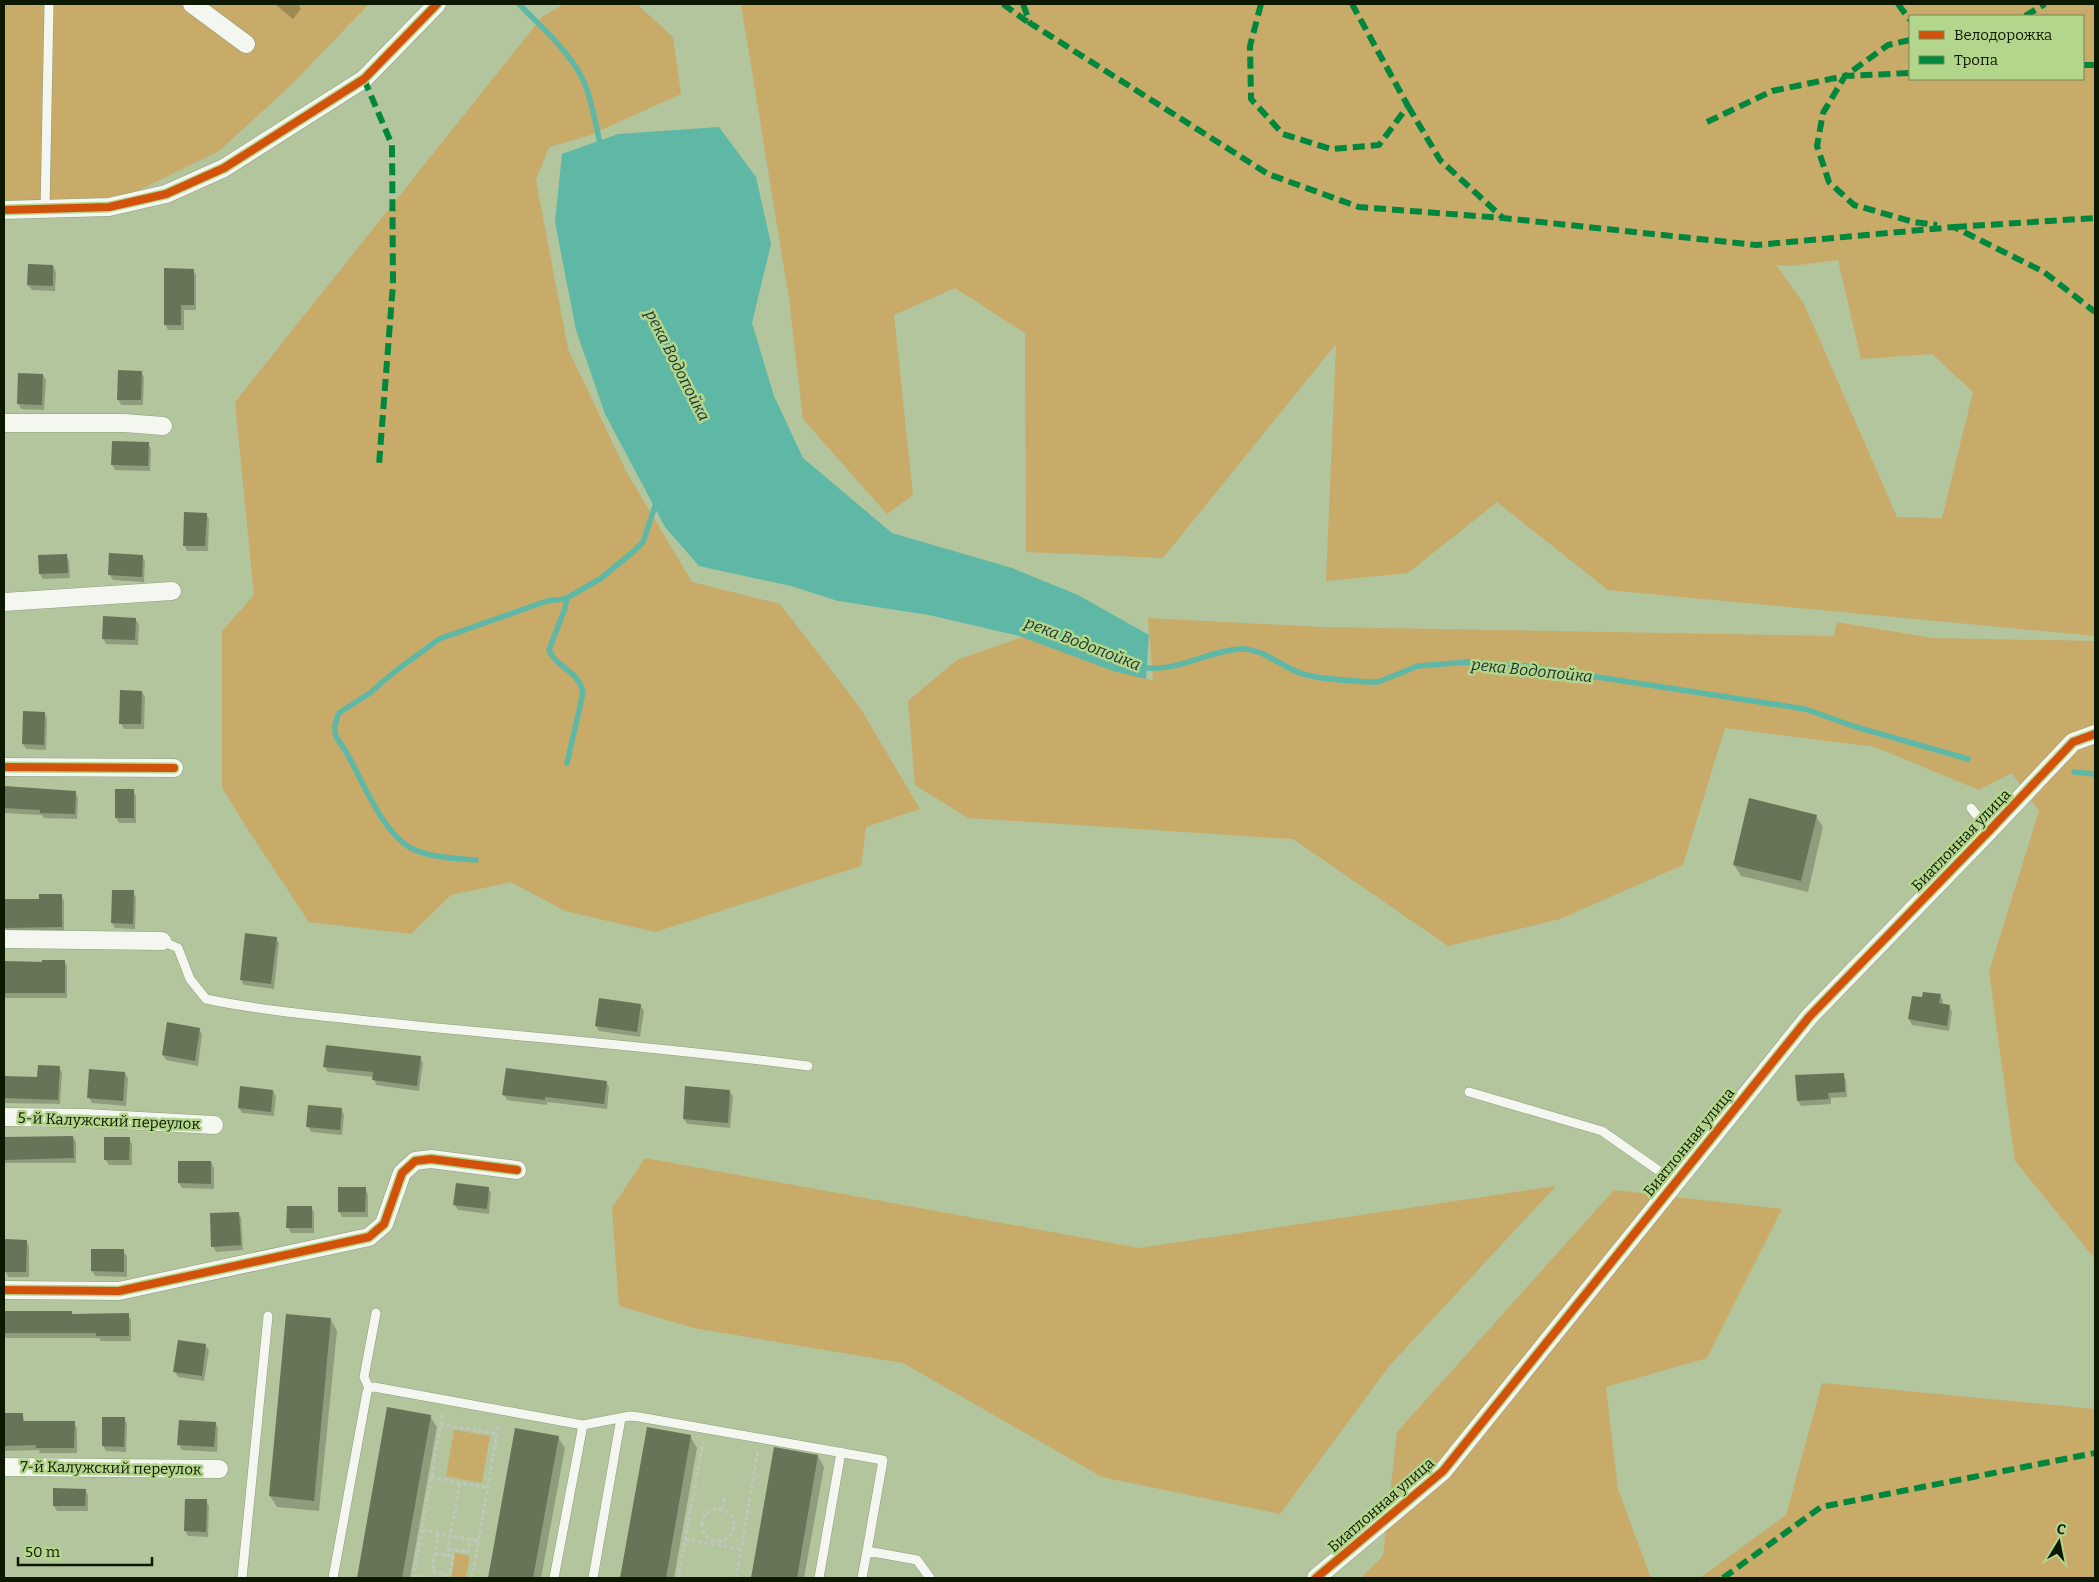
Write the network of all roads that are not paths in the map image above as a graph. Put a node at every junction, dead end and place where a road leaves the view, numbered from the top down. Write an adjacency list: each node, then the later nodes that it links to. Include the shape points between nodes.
1 (49, 4): 6 (lane)
2 (192, 4): 4 (street)
3 (437, 4): 6 (street, via 364,79 224,168 166,194 109,207)
4 (246, 44)
5 (4, 210): 6 (street)
6 (45, 210)
7 (4, 423): 8 (street)
8 (163, 426)
9 (172, 592): 10 (street)
10 (4, 602)
11 (2095, 734): 15 (street, Биатлонная улица, via 2073,742)
12 (4, 767): 13 (street)
13 (174, 768)
14 (1971, 808): 15 (lane)
15 (1989, 831): 23 (street, Биатлонная улица, via 1809,1017)
16 (4, 939): 17 (street)
17 (162, 941): 18 (lane, via 178,948 190,979 206,999 252,1009 500,1035 647,1046)
18 (808, 1066)
19 (1469, 1092): 23 (lane, via 1602,1131)
20 (4, 1117): 21 (street, 5-й Калужский переулок)
21 (214, 1125)
22 (517, 1170): 24 (street, via 415,1161 402,1173 384,1224 369,1237 119,1291)
23 (1675, 1182): 41 (street, Биатлонная улица, via 1443,1471)
24 (4, 1290)
25 (376, 1313): 27 (lane, via 364,1377)
26 (268, 1316): 34 (lane)
27 (369, 1388): 29 (lane); 35 (lane)
28 (621, 1418): 29 (lane); 30 (lane, via 639,1417); 37 (lane)
29 (583, 1425): 36 (lane)
30 (841, 1452): 33 (lane, via 883,1460); 38 (lane)
31 (4, 1467): 32 (street, 7-й Калужский переулок)
32 (219, 1469)
33 (867, 1551): 39 (lane); 40 (lane, via 917,1560)
34 (242, 1578)
35 (333, 1578)
36 (554, 1578)
37 (593, 1578)
38 (820, 1578)
39 (862, 1578)
40 (930, 1578)
41 (1316, 1578)

